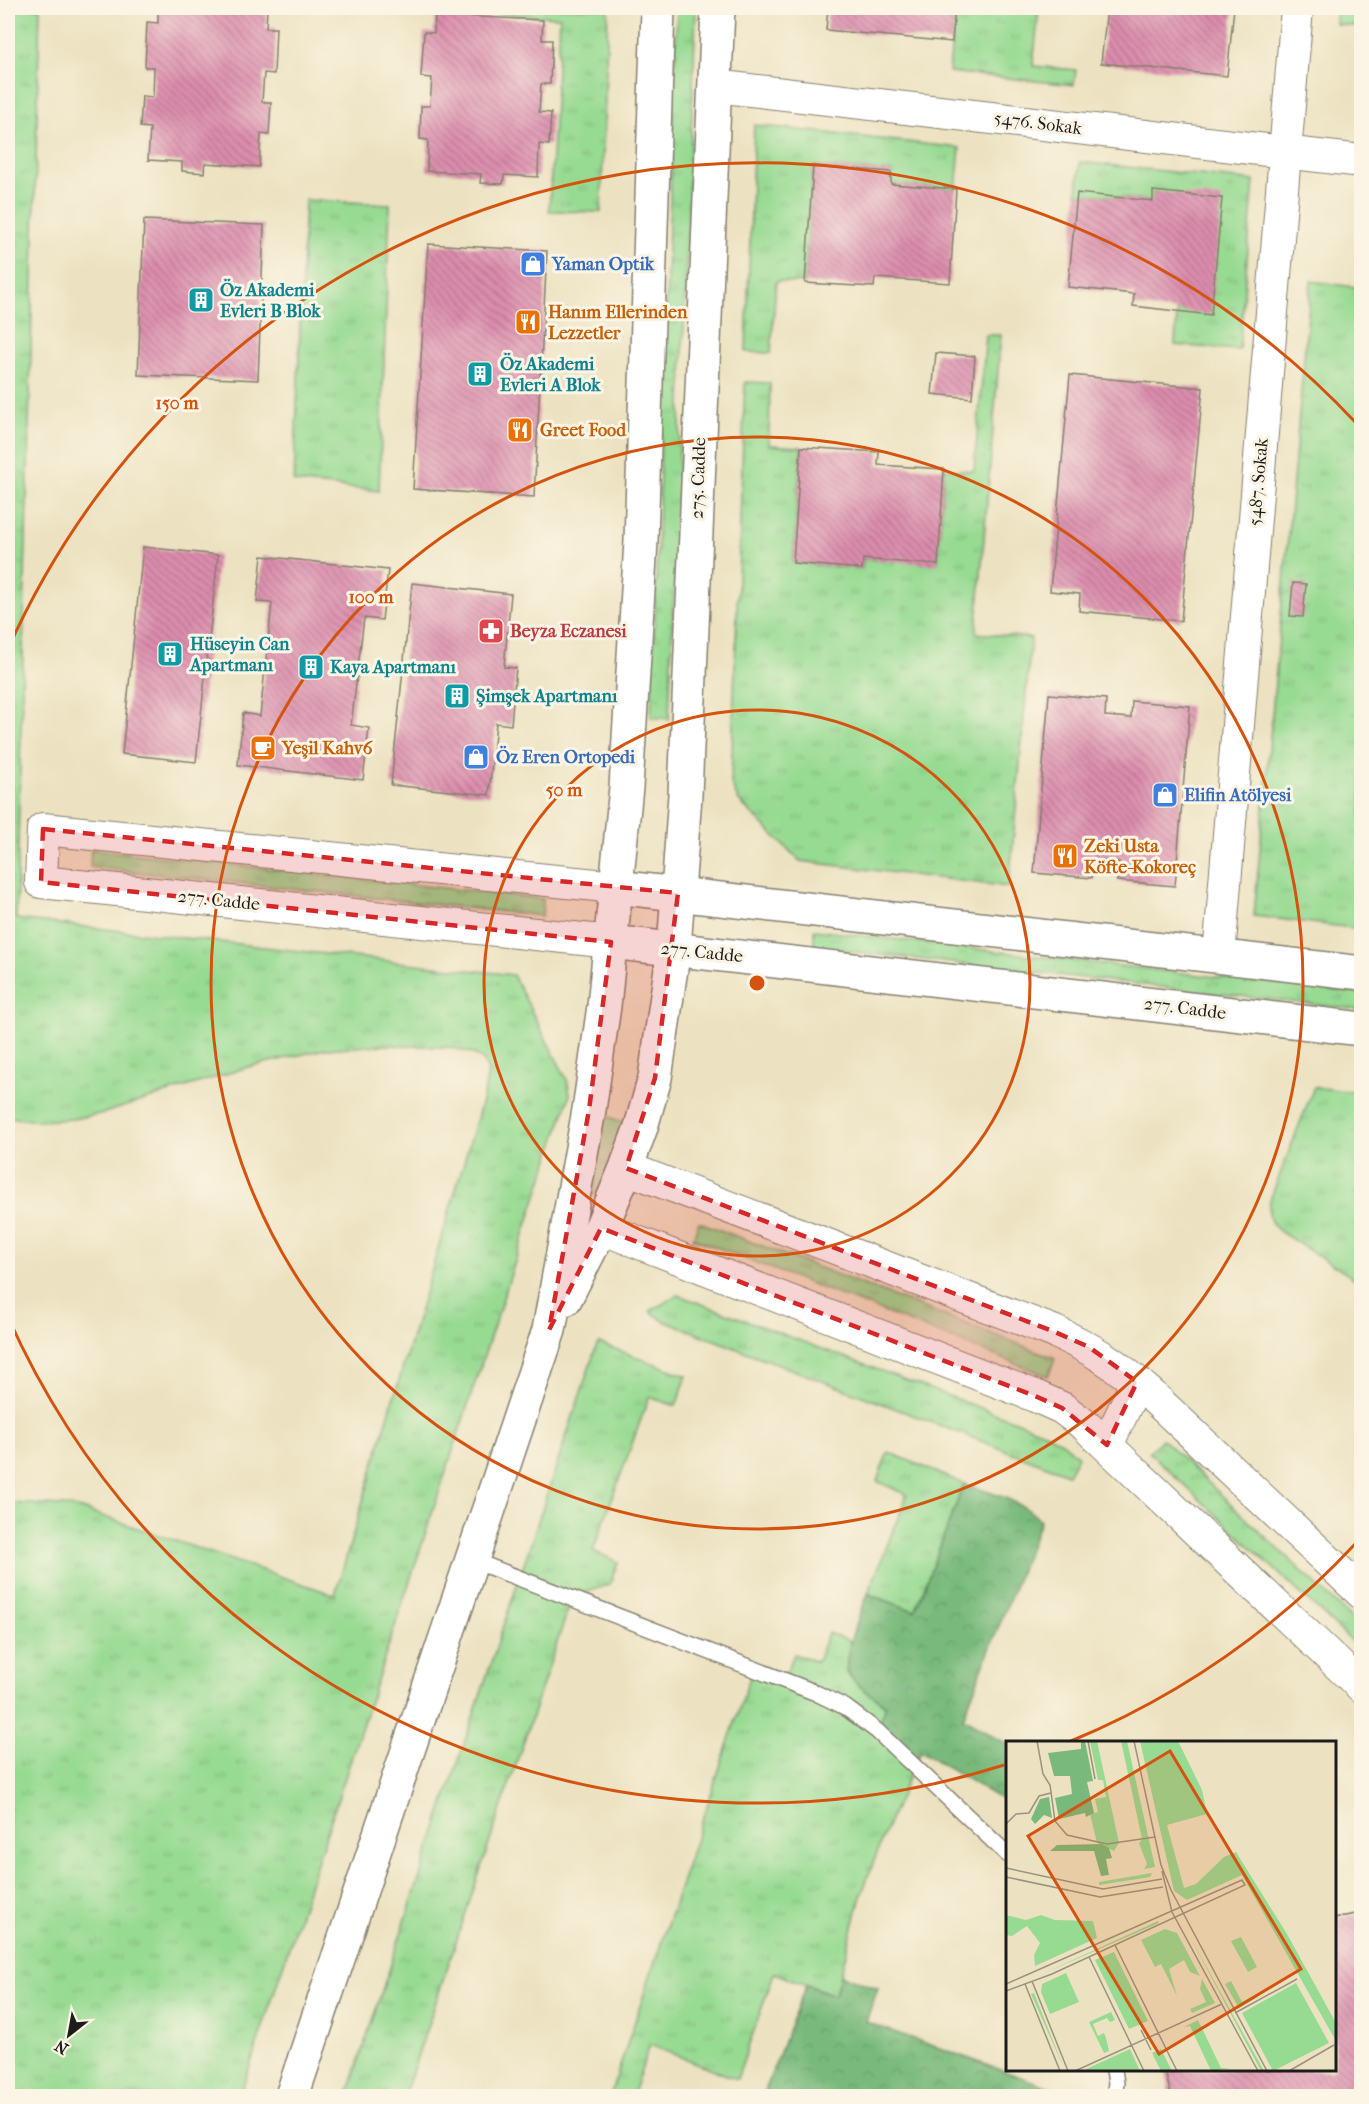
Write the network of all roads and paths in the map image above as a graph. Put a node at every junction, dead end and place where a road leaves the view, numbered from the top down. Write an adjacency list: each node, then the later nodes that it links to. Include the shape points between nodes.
1 (658, 8): 7 (street, via 640,541 626,787)
2 (718, 8): 4 (street, 275. Cadde)
3 (1297, 8): 5 (street, 5487. Sokak)
4 (715, 86): 5 (street, 5476. Sokak); 8 (street, 275. Cadde)
5 (1286, 152): 6 (street, 5476. Sokak); 11 (street, 5487. Sokak)
6 (1362, 161)
7 (616, 886): 8 (street); 9 (street); 9 (street, 277. Cadde, via 43,830 41,882)
8 (678, 893): 10 (street, 275. Cadde); 11 (street)
9 (611, 942): 10 (street, 277. Cadde); 16 (street, via 589,1110)
10 (674, 948): 13 (street, 277. Cadde); 14 (street, 275. Cadde, via 655,1078)
11 (1219, 957): 12 (street)
12 (1362, 974)
13 (1362, 1029)
14 (626, 1168): 15 (street, 275. Cadde); 17 (street, via 1055,1332 1089,1347)
15 (601, 1228): 16 (street, 275. Cadde); 18 (street, via 1035,1396 1062,1408)
16 (549, 1330): 19 (street)
17 (1137, 1382): 18 (street); 20 (street)
18 (1107, 1445): 21 (street)
19 (472, 1560): 22 (lane, via 844,1707 877,1731); 24 (street)
20 (1362, 1593)
21 (1362, 1687)
22 (1006, 1853)
23 (1114, 2071): 25 (lane)
24 (292, 2097)
25 (1114, 2097)

